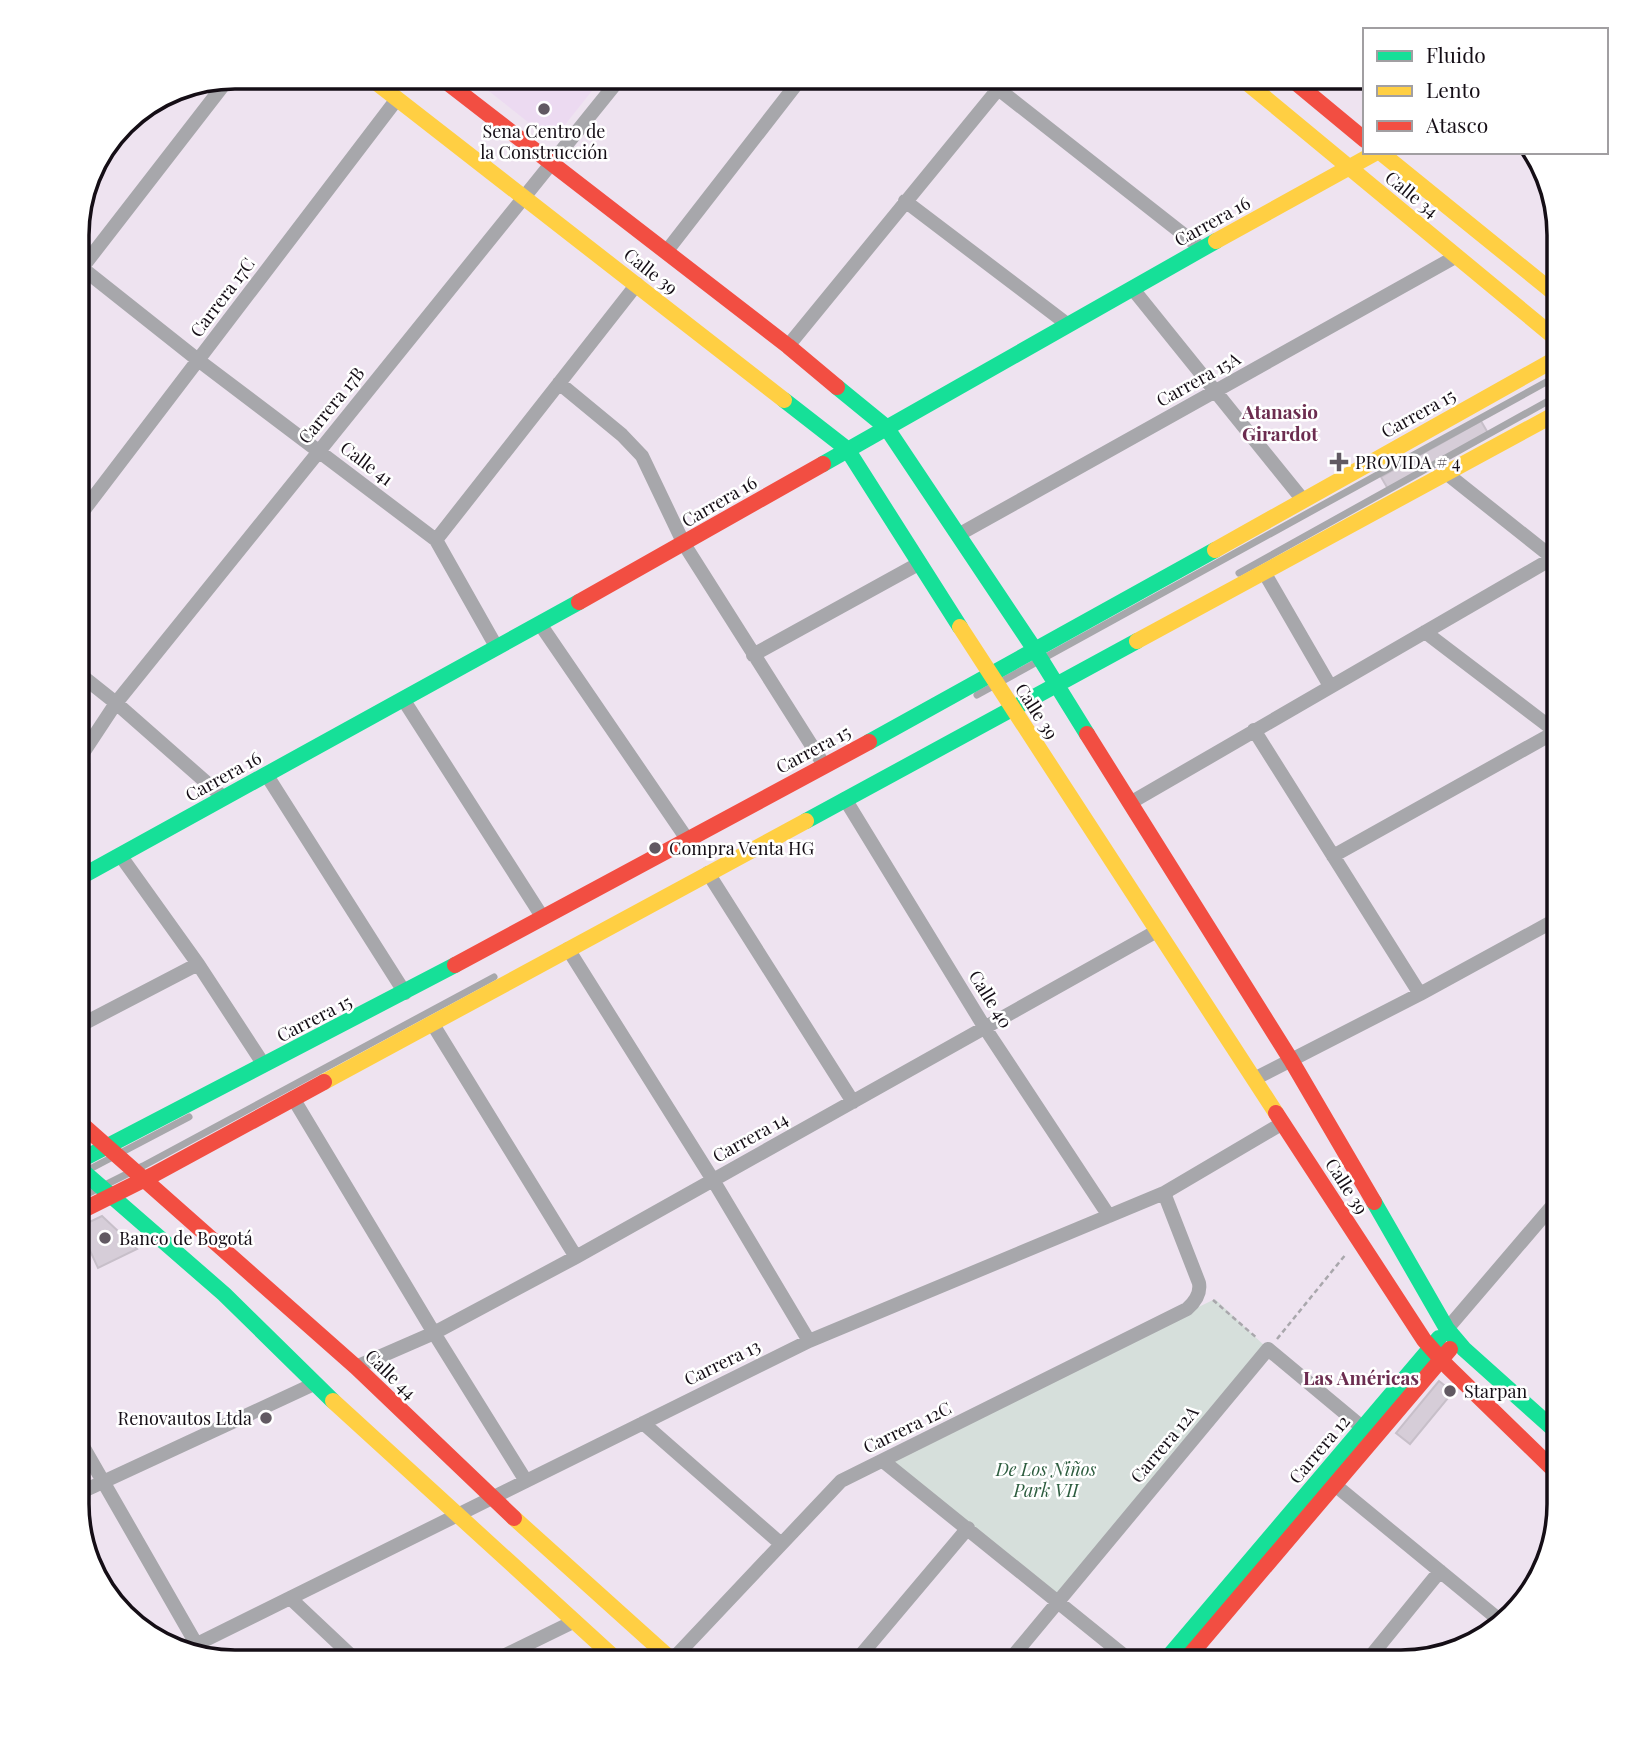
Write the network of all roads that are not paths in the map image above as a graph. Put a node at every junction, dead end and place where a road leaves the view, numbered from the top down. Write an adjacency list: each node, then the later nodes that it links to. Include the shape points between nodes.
1 (386, 90): 10 (street, Calle 39)
2 (457, 90): 14 (street, Calle 39)
3 (610, 90): 14 (street, Carrera 17B)
4 (792, 90): 19 (street)
5 (997, 90): 17 (street)
6 (1011, 90): 18 (street)
7 (1256, 90): 15 (street, Calle 34)
8 (1305, 90): 11 (street)
9 (219, 91): 20 (street)
10 (397, 99): 16 (street, Calle 39); 29 (street, Carrera 17C)
11 (1363, 138)
12 (1375, 154): 15 (street, Carrera 16)
13 (1381, 154): 24 (street, Calle 34)
14 (551, 163): 16 (street, Carrera 17B); 19 (street, Calle 39)
15 (1349, 168): 18 (street, Carrera 16); 21 (street, Calle 34)
16 (524, 197): 23 (street, Calle 39); 38 (street, Carrera 17B)
17 (905, 201): 26 (street); 28 (street)
18 (1202, 249): 25 (street, Carrera 16)
19 (666, 252): 28 (street, Calle 39)
20 (90, 255)
21 (1457, 256): 27 (street, Calle 34); 33 (street, Carrera 15A)
22 (90, 277): 29 (street, Calle 41)
23 (637, 285): 32 (street); 37 (street, Calle 39)
24 (1547, 287)
25 (1132, 288): 26 (street, Carrera 16); 33 (street)
26 (1067, 324): 36 (street, Carrera 16)
27 (1547, 331)
28 (788, 346): 36 (street, Calle 39)
29 (198, 360): 38 (street, Calle 41); 41 (street, Carrera 17C)
30 (1547, 364): 40 (street, Carrera 15)
31 (1547, 381): 54 (lane)
32 (559, 383): 43 (street); 44 (street, via 642,456)
33 (1215, 391): 40 (street); 42 (street, Carrera 15A)
34 (1547, 402): 49 (lane)
35 (1547, 419): 39 (street)
36 (886, 427): 37 (street, Carrera 16); 42 (street, Calle 39)
37 (847, 449): 44 (street, Carrera 16); 46 (street, Calle 39)
38 (319, 452): 43 (street, Calle 41); 60 (street, Carrera 17B)
39 (1447, 473): 45 (street); 48 (street)
40 (1303, 500): 54 (street, Carrera 15)
41 (90, 502)
42 (958, 535): 54 (street, Calle 39)
43 (436, 540): 52 (street, Calle 41)
44 (684, 544): 50 (street, Carrera 16); 53 (street)
45 (1547, 553)
46 (920, 563): 53 (street); 56 (street, Calle 39)
47 (1547, 565): 51 (street)
48 (1264, 572): 55 (street); 58 (street)
49 (1231, 577)
50 (540, 624): 52 (street, Carrera 16); 72 (street)
51 (1425, 632): 58 (street); 63 (street)
52 (496, 648): 59 (street, Carrera 16)
53 (753, 655): 67 (street)
54 (1039, 656): 55 (street, Calle 39); 56 (street, Carrera 15)
55 (1052, 679): 62 (street); 71 (street, Calle 39)
56 (994, 680): 61 (lane); 62 (street, Calle 39); 67 (street, Carrera 15)
57 (90, 682): 60 (street)
58 (1330, 686): 64 (street)
59 (403, 699): 68 (street, Carrera 16); 78 (street)
60 (116, 703): 66 (street, Carrera 17B); 69 (street)
61 (963, 703)
62 (1009, 703): 70 (street); 80 (street, Calle 39)
63 (1547, 724)
64 (1254, 730): 71 (street); 74 (street)
65 (1547, 738): 74 (street)
66 (90, 743)
67 (824, 765): 72 (street, Carrera 15)
68 (266, 774): 69 (street, Carrera 16); 85 (street)
69 (224, 798): 73 (street, Carrera 16)
70 (845, 799): 77 (street); 88 (street, Calle 40)
71 (1130, 803): 89 (street, Calle 39)
72 (687, 839): 78 (street, Carrera 15)
73 (120, 855): 76 (street, Carrera 16); 82 (street)
74 (1332, 856): 84 (street)
75 (656, 867): 85 (lane)
76 (89, 872)
77 (708, 873): 81 (street); 93 (street)
78 (543, 918): 85 (street, Carrera 15)
79 (1547, 925): 84 (street)
80 (1157, 931): 88 (street, Carrera 14); 91 (street, Calle 39)
81 (568, 949): 87 (street); 101 (street)
82 (198, 964): 86 (street); 90 (street)
83 (497, 975): 99 (lane)
84 (1420, 994): 89 (street)
85 (407, 996): 90 (street, Carrera 15)
86 (89, 1021)
87 (432, 1023): 92 (street); 108 (street)
88 (985, 1028): 93 (street, Carrera 14); 107 (street, Calle 40)
89 (1291, 1060): 91 (street); 110 (street, Calle 39)
90 (264, 1065): 97 (street, Carrera 15)
91 (1255, 1079): 95 (street, Calle 39)
92 (293, 1098): 99 (street); 109 (street)
93 (853, 1102): 101 (street, Carrera 14)
94 (200, 1111): 97 (lane)
95 (1283, 1123): 103 (street, Carrera 13); 112 (street, Calle 39)
96 (89, 1131): 97 (street, Calle 44)
97 (113, 1151): 98 (street, Carrera 15); 99 (street, Calle 44)
98 (89, 1164)
99 (139, 1175): 102 (street); 113 (street, Calle 44)
100 (89, 1178): 102 (street)
101 (713, 1180): 108 (street, Carrera 14); 111 (street)
102 (105, 1192): 104 (lane); 105 (street); 114 (street, via 224,1294)
103 (1164, 1193): 107 (street, Carrera 13); 119 (street, Carrera 12C, via 1200,1288 1187,1310)
104 (89, 1196)
105 (89, 1204)
106 (1547, 1213): 110 (street, Carrera 12)
107 (1110, 1216): 111 (street, Carrera 13)
108 (576, 1257): 109 (street, Carrera 14)
109 (434, 1333): 113 (street, Carrera 14); 122 (street)
110 (1452, 1335): 112 (street, Carrera 12); 115 (street, Calle 39)
111 (809, 1341): 116 (street, Carrera 13)
112 (1436, 1354): 117 (street, Carrera 12); 120 (street, Calle 39); 123 (street, Carrera 12)
113 (356, 1367): 125 (street, Calle 44)
114 (314, 1384): 121 (street); 126 (street)
115 (1547, 1418)
116 (643, 1423): 122 (street, Carrera 13); 128 (street)
117 (1363, 1427): 131 (street, Carrera 12A, via 1268,1349); 144 (street, Carrera 12)
118 (89, 1455): 121 (street)
119 (883, 1461): 127 (street); 128 (street, Carrera 12C, via 841,1481)
120 (1547, 1463)
121 (105, 1481): 124 (street); 134 (street)
122 (526, 1481): 125 (street, Carrera 13)
123 (1335, 1485): 129 (street); 145 (street, Carrera 12)
124 (89, 1488)
125 (492, 1498): 126 (street, Carrera 13); 139 (street, Calle 44)
126 (457, 1516): 130 (street, Carrera 13); 133 (street)
127 (968, 1528): 131 (street); 141 (street)
128 (780, 1544): 140 (street, Carrera 12C)
129 (1440, 1571): 132 (street); 146 (street)
130 (290, 1598): 135 (street, Carrera 13); 136 (street)
131 (1059, 1602): 142 (street, Carrera 12A); 143 (street)
132 (1494, 1616)
133 (575, 1621): 137 (street); 138 (street)
134 (191, 1643)
135 (203, 1646)
136 (345, 1650)
137 (516, 1650)
138 (606, 1650)
139 (661, 1650)
140 (683, 1650)
141 (865, 1650)
142 (1018, 1650)
143 (1117, 1650)
144 (1174, 1650)
145 (1194, 1650)
146 (1376, 1650)

